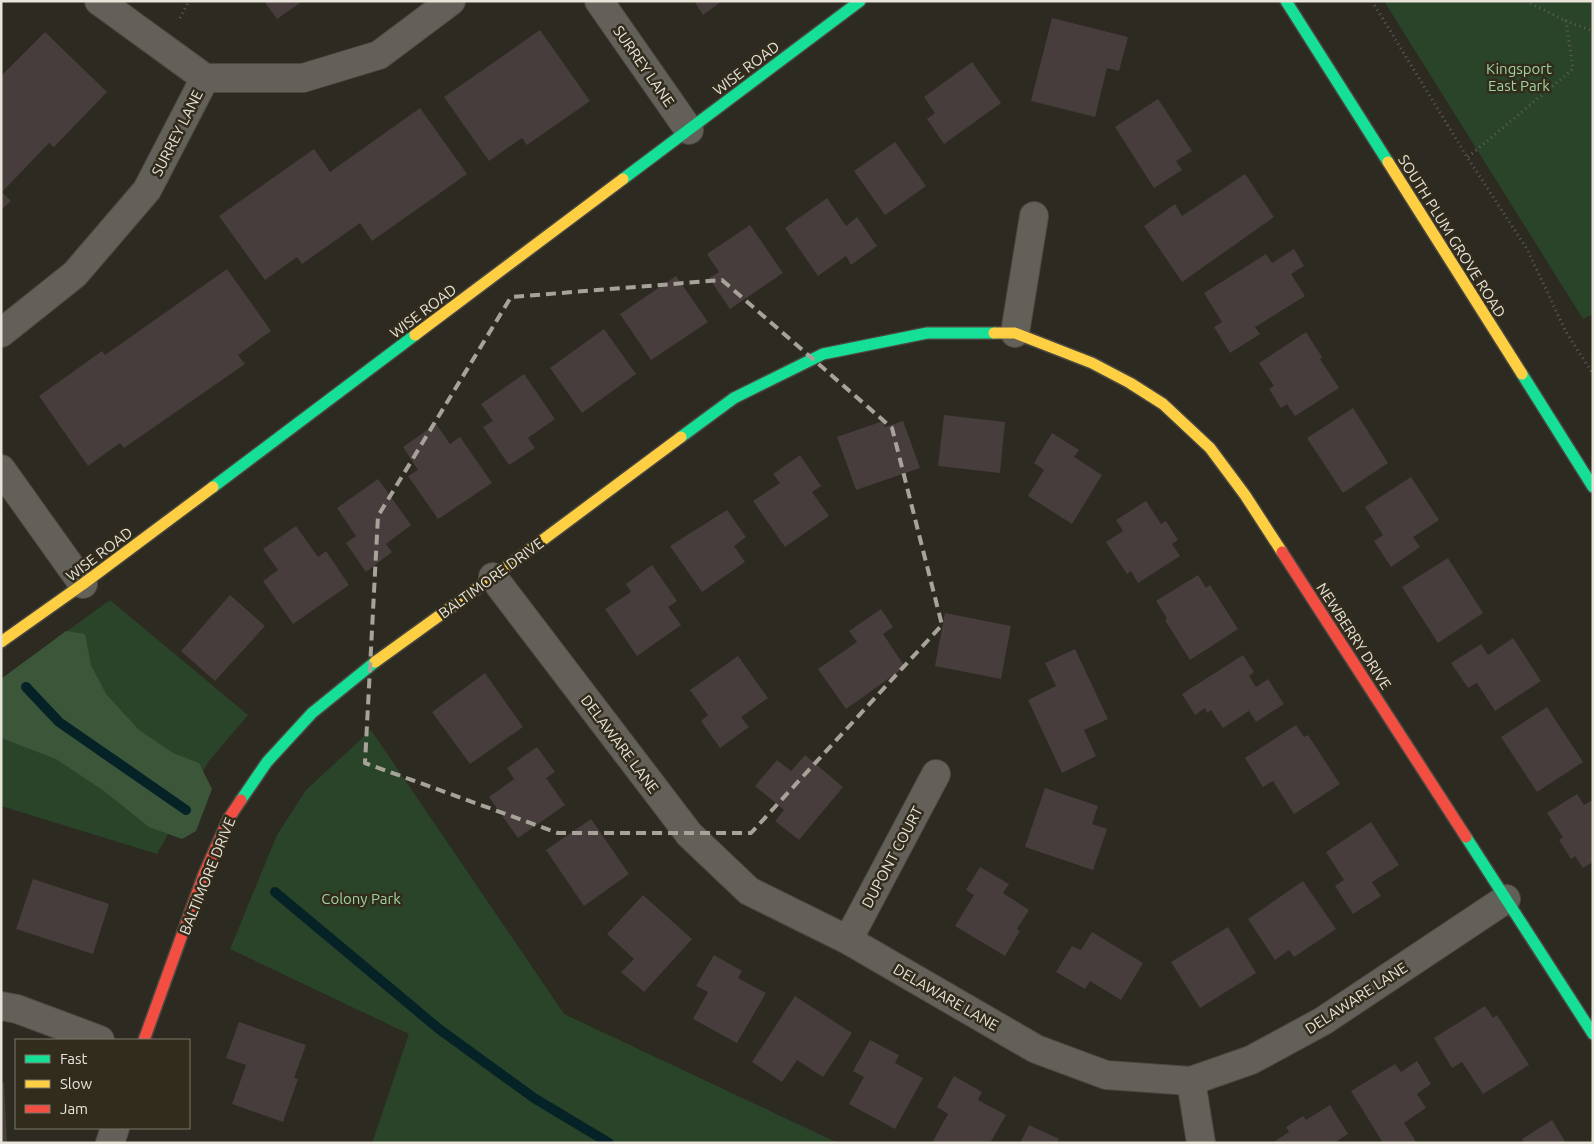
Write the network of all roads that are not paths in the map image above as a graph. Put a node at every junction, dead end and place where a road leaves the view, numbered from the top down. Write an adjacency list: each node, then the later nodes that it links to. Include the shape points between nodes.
1 (99, 1): 6 (street)
2 (451, 1): 6 (street, SURREY LANE, via 379,54 303,78)
3 (599, 1): 7 (street, SURREY LANE)
4 (860, 1): 7 (street, WISE ROAD)
5 (1286, 1): 12 (street, SOUTH PLUM GROVE ROAD)
6 (205, 78): 9 (street, SURREY LANE, via 147,190 75,274)
7 (689, 130): 14 (street, WISE ROAD)
8 (1034, 216): 10 (street)
9 (1, 333)
10 (1015, 333): 13 (street, BALTIMORE DRIVE, via 927,333 823,354 734,398); 17 (street, NEWBERRY DRIVE, via 1092,363 1130,383 1163,404 1210,448 1245,495)
11 (1, 469): 14 (street)
12 (1593, 487)
13 (493, 577): 18 (street, DELAWARE LANE, via 689,834 749,891); 22 (street, BALTIMORE DRIVE, via 312,712 267,762 229,818 218,842)
14 (83, 584): 15 (street, WISE ROAD)
15 (1, 642)
16 (936, 774): 18 (street, DUPONT COURT)
17 (1506, 899): 20 (street, NEWBERRY DRIVE); 23 (street, DELAWARE LANE, via 1323,1021 1251,1060)
18 (848, 940): 23 (street, DELAWARE LANE, via 1036,1050 1106,1075)
19 (1, 1006): 21 (street)
20 (1593, 1034)
21 (97, 1039)
22 (144, 1039)
23 (1191, 1081): 26 (street)
24 (115, 1129): 25 (street)
25 (110, 1143)
26 (1201, 1143)

